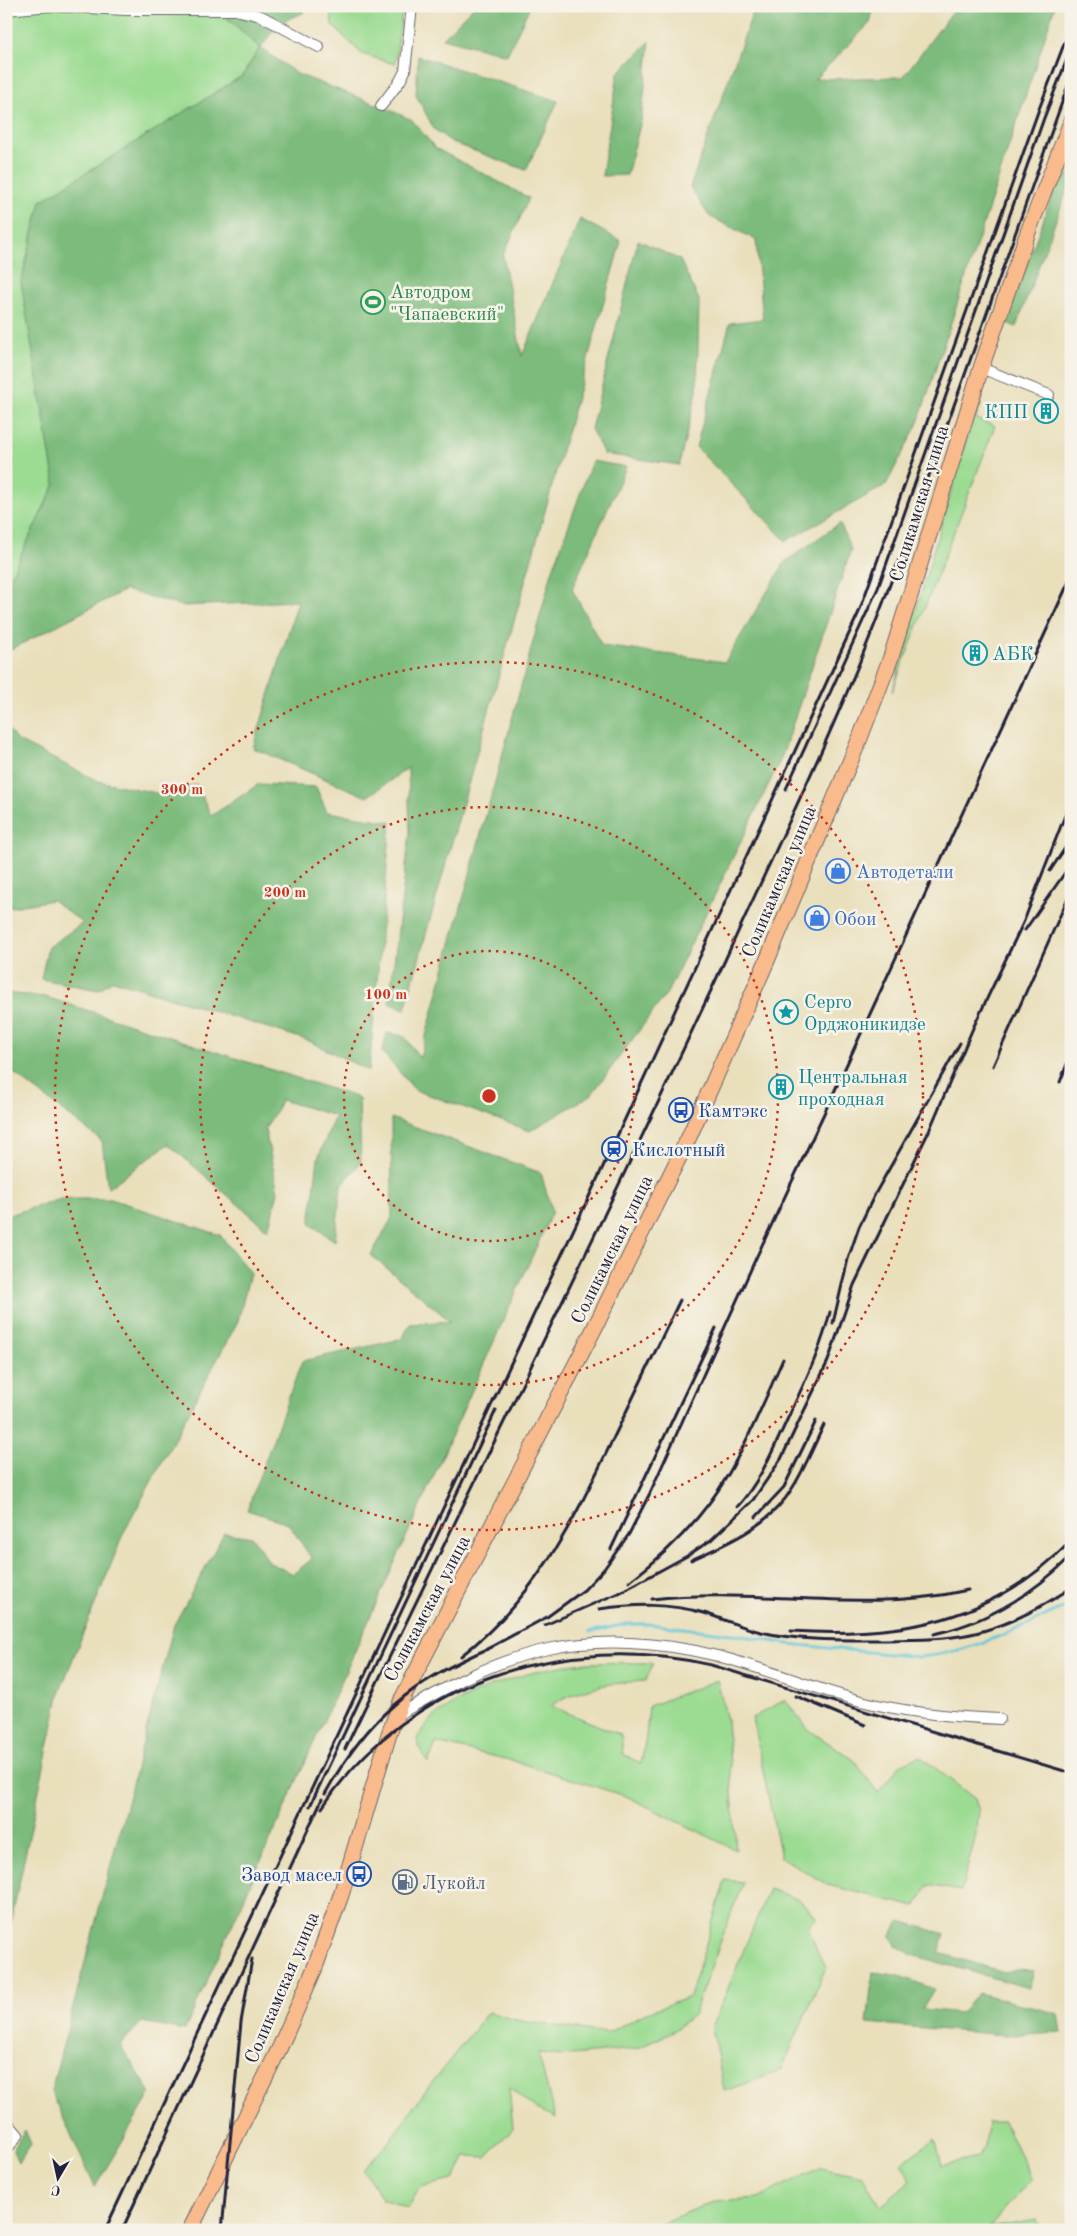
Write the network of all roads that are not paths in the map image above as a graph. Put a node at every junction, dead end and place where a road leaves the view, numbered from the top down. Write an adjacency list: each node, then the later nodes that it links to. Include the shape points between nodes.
1 (50, 6): 3 (street); 4 (street, via 235,10 260,16)
2 (412, 6): 5 (street, via 405,71)
3 (6, 10)
4 (319, 47)
5 (381, 106)
6 (1071, 122): 7 (main road, Соликамская улица, via 1028,232)
7 (981, 368): 8 (street); 9 (main road, Соликамская улица, via 891,657 732,1042 692,1131 410,1681)
8 (1049, 395)
9 (395, 1717): 10 (street, via 448,1686 509,1660 550,1649 623,1644 714,1655 859,1701 909,1712); 13 (main road, Соликамская улица, via 341,1894 314,1970)
10 (1000, 1719)
11 (6, 2121): 12 (street, via 18,2135)
12 (6, 2150)
13 (190, 2230)

